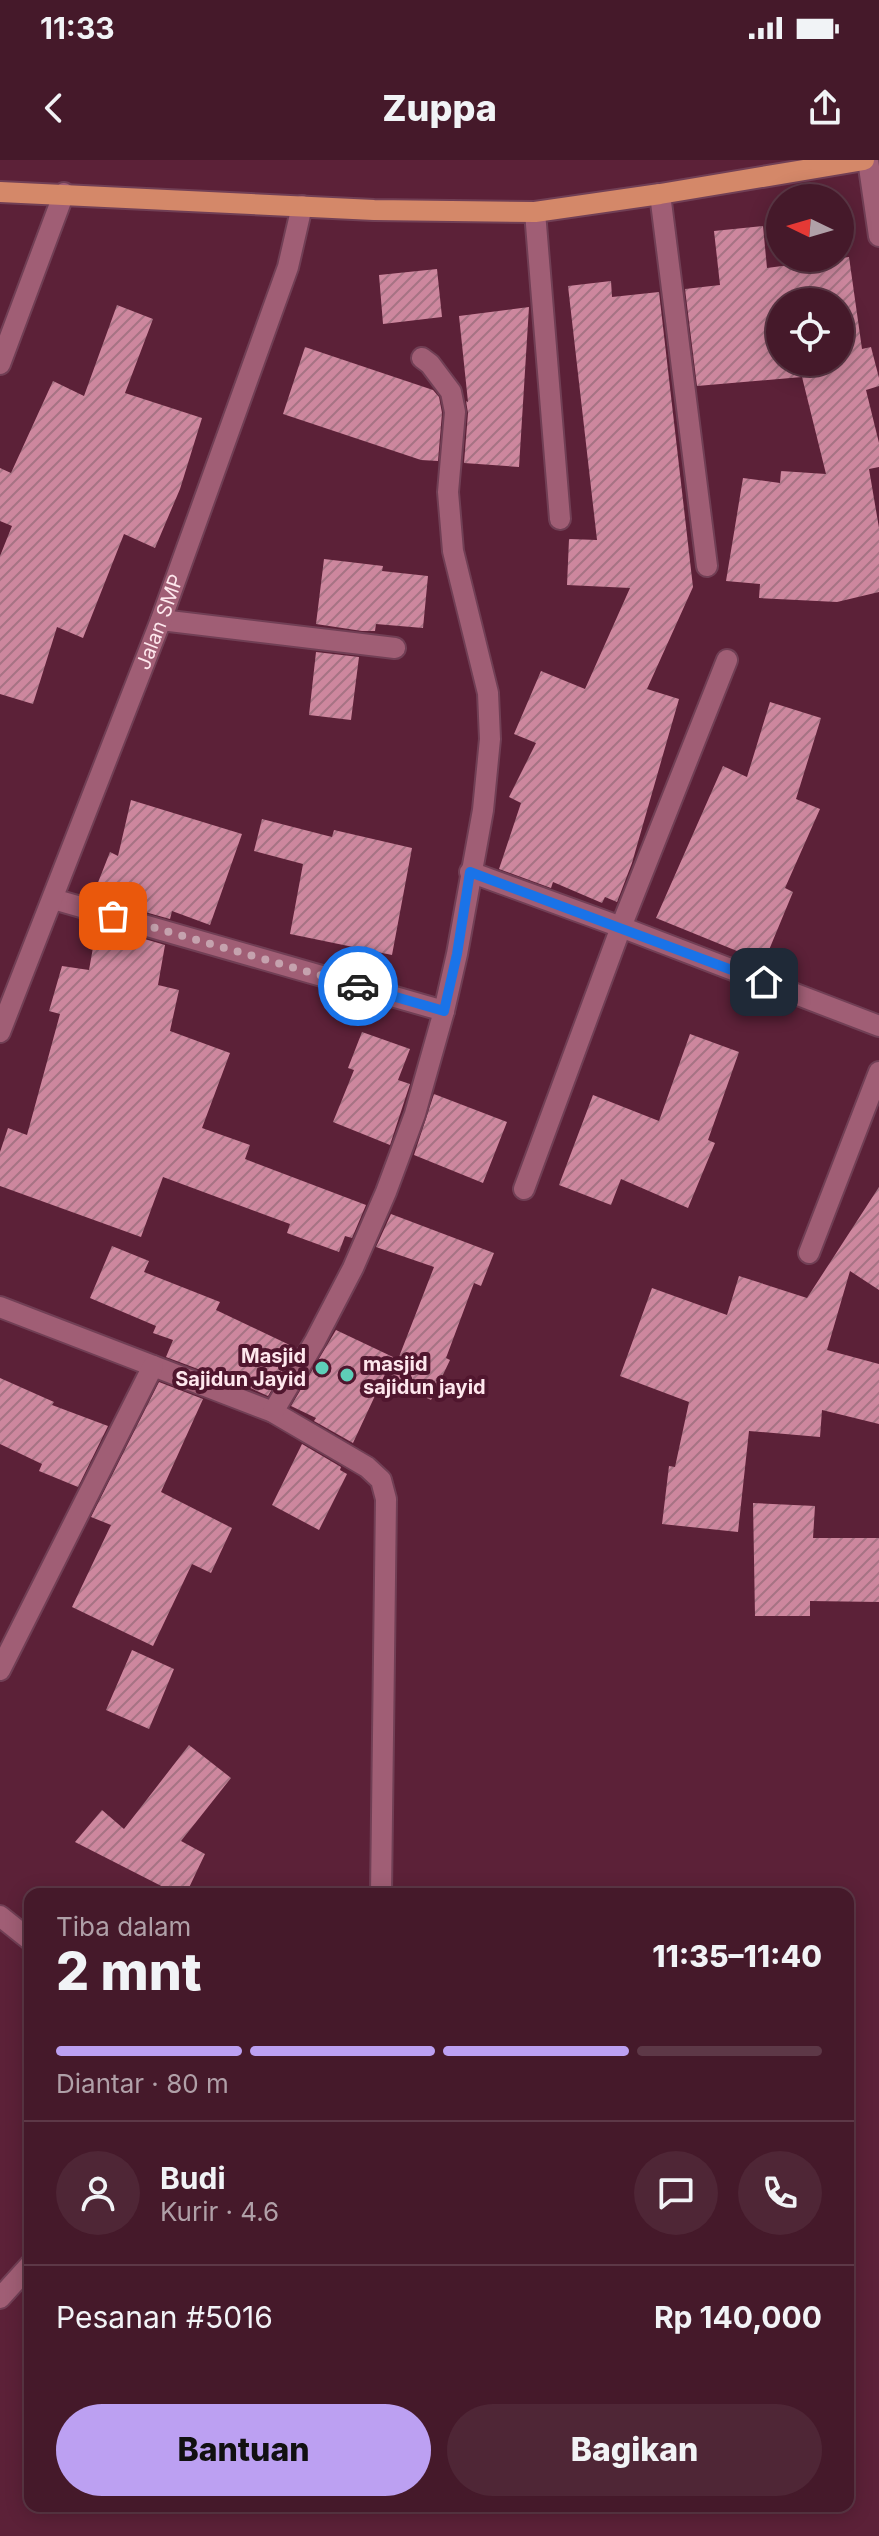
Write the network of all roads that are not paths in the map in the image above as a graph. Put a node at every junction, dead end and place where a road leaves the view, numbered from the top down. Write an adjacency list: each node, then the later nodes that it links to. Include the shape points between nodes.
1 (866, 160): 2 (main road); 8 (street)
2 (757, 169): 5 (main road)
3 (0, 192): 4 (main road)
4 (64, 193): 6 (main road); 10 (street)
5 (660, 194): 7 (main road); 12 (street)
6 (302, 206): 7 (main road); 13 (street, Jalan SMP, via 288,267)
7 (535, 212): 11 (street)
8 (879, 236)
9 (422, 358): 16 (street, via 451,392 455,412 448,492 453,551 488,693 483,810)
10 (0, 364)
11 (560, 519)
12 (707, 566)
13 (161, 620): 14 (street); 17 (street, Jalan SMP)
14 (395, 648)
15 (727, 660): 18 (street)
16 (470, 872): 18 (street); 19 (street)
17 (53, 899): 19 (street); 21 (street, Jalan SMP)
18 (621, 927): 20 (street); 23 (street)
19 (444, 1011): 27 (street, via 386,1192 353,1268)
20 (879, 1026)
21 (0, 1032)
22 (879, 1072): 24 (street)
23 (524, 1189)
24 (809, 1253)
25 (0, 1307): 26 (street)
26 (153, 1366): 27 (street); 28 (street)
27 (273, 1412): 29 (street, via 367,1467 384,1490)
28 (0, 1670)
29 (381, 1888)
30 (0, 1916): 31 (street)
31 (24, 1935)
32 (24, 2272): 33 (street)
33 (0, 2298)

